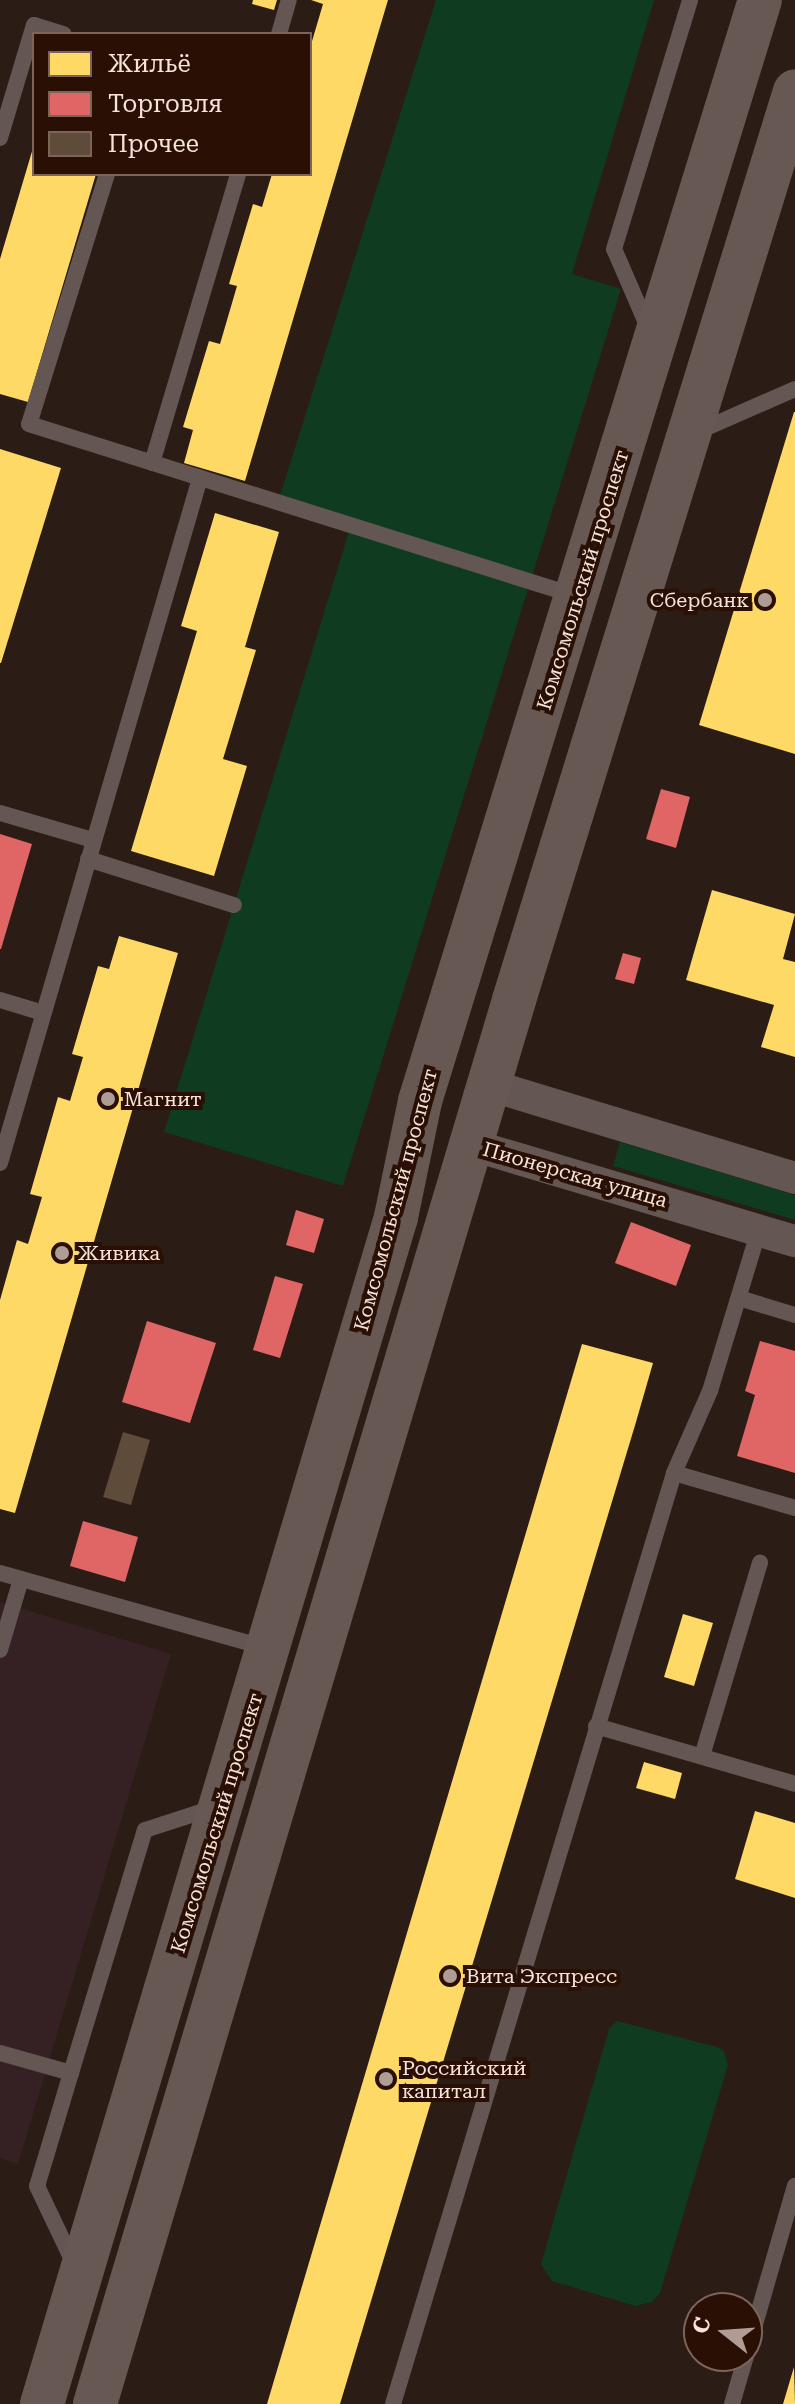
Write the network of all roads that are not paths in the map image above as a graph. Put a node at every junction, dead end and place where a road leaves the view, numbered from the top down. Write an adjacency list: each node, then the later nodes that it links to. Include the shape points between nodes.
1 (289, 0): 5 (lane)
2 (690, 0): 10 (lane, via 614,249)
3 (760, 0): 10 (main road, Комсомольский проспект)
4 (57, 32): 7 (lane, via 34,25)
5 (280, 32)
6 (795, 91): 12 (main road)
7 (0, 138)
8 (106, 176): 13 (lane, via 29,424)
9 (237, 176): 13 (lane)
10 (655, 344): 15 (main road, Комсомольский проспект)
11 (795, 389): 12 (lane)
12 (689, 435): 22 (main road)
13 (152, 463): 14 (lane)
14 (200, 478): 15 (lane); 17 (lane)
15 (579, 597): 23 (main road, Комсомольский проспект)
16 (0, 813): 17 (lane)
17 (93, 840): 18 (lane)
18 (88, 859): 19 (lane); 21 (lane)
19 (234, 905)
20 (0, 1000): 21 (lane)
21 (43, 1013): 25 (lane)
22 (489, 1085): 23 (main road); 24 (main road); 26 (street)
23 (420, 1101): 24 (main road, Пионерская улица); 29 (main road, Комсомольский проспект)
24 (472, 1145): 27 (street, Пионерская улица); 32 (main road)
25 (0, 1163)
26 (795, 1178)
27 (759, 1230): 28 (street, Пионерская улица); 30 (lane)
28 (795, 1241)
29 (383, 1261): 32 (main road, via 403,1239 420,1250 401,1325); 39 (main road, Комсомольский проспект)
30 (739, 1298): 31 (lane); 33 (lane, via 710,1391)
31 (795, 1315)
32 (398, 1391): 52 (main road)
33 (674, 1473): 34 (lane); 41 (lane)
34 (795, 1508)
35 (760, 1563): 42 (lane)
36 (0, 1573): 37 (lane)
37 (21, 1579): 38 (lane); 39 (lane)
38 (3, 1633): 40 (lane)
39 (269, 1649): 44 (main road, Комсомольский проспект)
40 (0, 1650)
41 (596, 1726): 42 (lane); 53 (lane)
42 (702, 1756): 43 (lane)
43 (795, 1784)
44 (223, 1805): 46 (lane, via 145,1830); 48 (main road, Комсомольский проспект)
45 (0, 2053): 46 (lane)
46 (71, 2073): 48 (lane, via 37,2186)
47 (795, 2186): 49 (lane)
48 (80, 2276): 51 (main road, Комсомольский проспект)
49 (763, 2296)
50 (741, 2372): 54 (lane)
51 (42, 2404)
52 (95, 2404)
53 (393, 2404)
54 (732, 2404)

